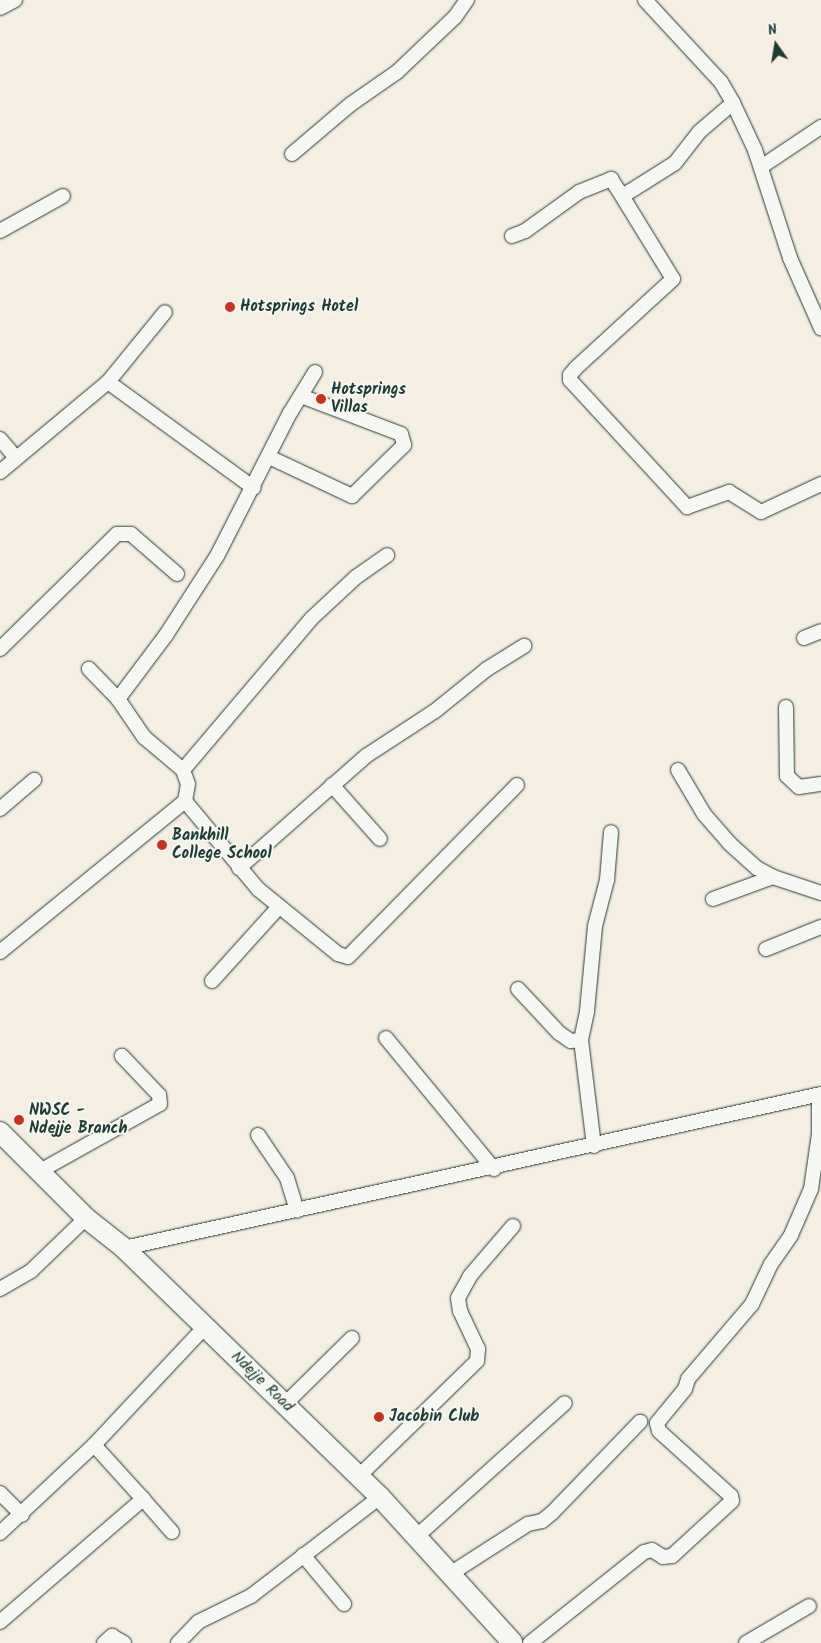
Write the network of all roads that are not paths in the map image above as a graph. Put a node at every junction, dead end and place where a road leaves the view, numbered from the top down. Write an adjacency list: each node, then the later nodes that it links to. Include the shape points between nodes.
1 (15, 0): 4 (street)
2 (467, 0): 7 (street, via 455,17 397,72 351,104)
3 (648, 1): 5 (street, via 721,82)
4 (0, 8)
5 (733, 104): 8 (street); 10 (street, via 699,132 675,162)
6 (821, 127): 8 (street)
7 (292, 154)
8 (761, 167): 14 (street, via 790,258)
9 (63, 196): 11 (street)
10 (622, 196): 12 (street, via 610,179 579,192 525,231); 22 (street, via 674,279 576,368 570,380 687,507 730,492 761,512)
11 (0, 231)
12 (512, 236)
13 (165, 312): 16 (street)
14 (821, 328)
15 (316, 372): 17 (street)
16 (108, 382): 19 (street); 23 (street)
17 (301, 396): 20 (street); 20 (street, via 401,434 404,445 352,496)
18 (0, 439): 19 (street)
19 (15, 457): 21 (street)
20 (269, 457): 23 (street)
21 (0, 472)
22 (821, 484)
23 (254, 488): 31 (street, via 202,580)
24 (387, 555): 33 (street, via 356,577 312,618)
25 (177, 574): 29 (street, via 131,534 117,534)
26 (821, 632): 27 (street)
27 (804, 638)
28 (524, 646): 37 (street, via 366,756)
29 (0, 649)
30 (89, 669): 31 (street)
31 (118, 699): 33 (street, via 144,737)
32 (786, 707): 36 (street, via 786,776 799,787)
33 (183, 770): 39 (street, via 188,784)
34 (678, 770): 44 (street, via 704,814 729,843)
35 (34, 780): 40 (street)
36 (821, 784)
37 (332, 785): 42 (street); 43 (street)
38 (518, 785): 47 (street, via 348,956 338,954)
39 (185, 801): 43 (street); 50 (street)
40 (0, 808)
41 (611, 832): 54 (street, via 607,880 595,926)
42 (380, 839)
43 (239, 868): 47 (street)
44 (773, 878): 45 (street); 46 (street)
45 (821, 893)
46 (713, 899)
47 (278, 908): 51 (street)
48 (821, 928): 49 (street)
49 (766, 948)
50 (0, 952)
51 (212, 981)
52 (518, 989): 54 (street, via 559,1033 571,1041)
53 (386, 1038): 60 (street)
54 (581, 1040): 59 (street)
55 (122, 1056): 61 (street, via 160,1095 160,1104)
56 (820, 1095): 59 (street); 90 (street, via 819,1134 811,1189 791,1235 771,1264 752,1304 688,1379 685,1389 658,1423 659,1430 731,1496 732,1501 672,1556 663,1557 652,1550 644,1552)
57 (0, 1132): 61 (street, Ndejje Road)
58 (258, 1135): 62 (street, via 287,1178)
59 (594, 1146): 60 (street)
60 (494, 1169): 62 (street)
61 (40, 1171): 63 (street, Ndejje Road)
62 (297, 1211): 65 (street)
63 (86, 1218): 65 (street, Ndejje Road); 66 (street, via 31,1271)
64 (513, 1226): 73 (street, via 470,1276 458,1298 460,1311 478,1349 476,1361)
65 (124, 1248): 67 (street, Ndejje Road)
66 (0, 1289)
67 (206, 1326): 70 (street, Ndejje Road); 72 (street)
68 (352, 1338): 70 (street)
69 (566, 1403): 80 (street)
70 (285, 1404): 73 (street, Ndejje Road)
71 (640, 1422): 82 (street, via 542,1521 528,1524)
72 (94, 1445): 76 (street); 77 (street)
73 (357, 1478): 75 (street, Ndejje Road)
74 (0, 1493): 77 (street)
75 (380, 1497): 80 (street, Ndejje Road); 81 (street)
76 (143, 1499): 78 (street); 85 (street)
77 (22, 1515): 79 (street)
78 (172, 1532)
79 (0, 1533)
80 (416, 1537): 82 (street, Ndejje Road)
81 (303, 1554): 83 (street); 88 (street, via 242,1602 198,1622)
82 (450, 1574): 89 (street, Ndejje Road)
83 (344, 1604)
84 (809, 1606): 91 (street)
85 (0, 1622)
86 (104, 1643): 87 (street, via 112,1636)
87 (124, 1643)
88 (178, 1643)
89 (513, 1643)
90 (530, 1643)
91 (746, 1643)

